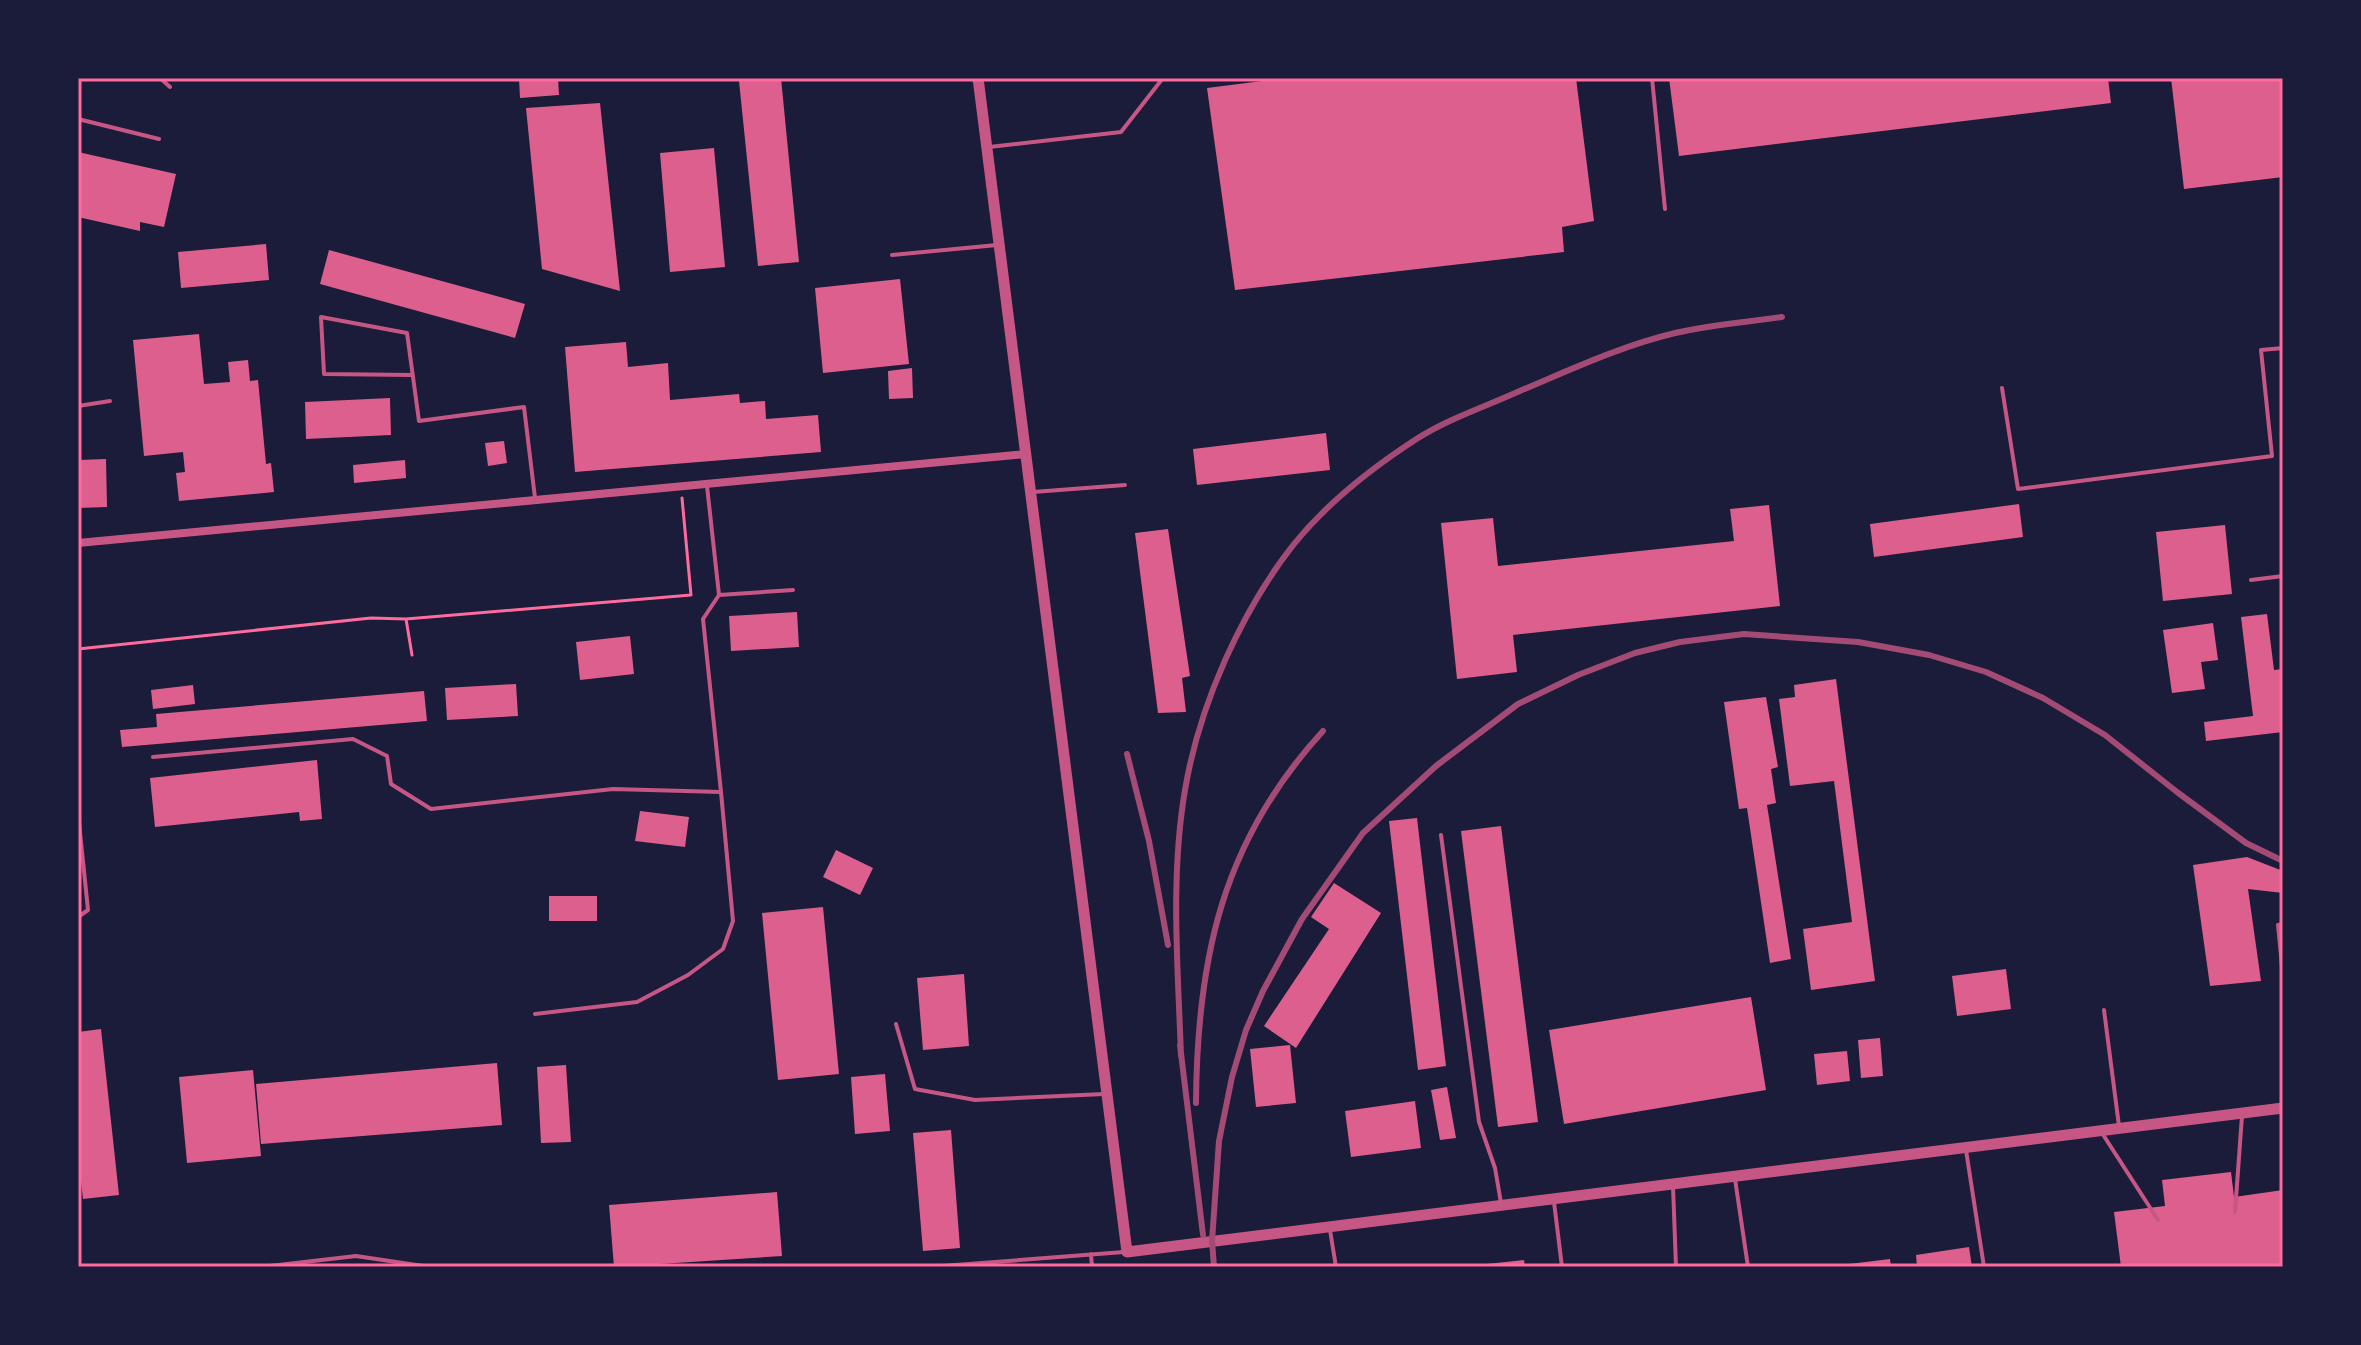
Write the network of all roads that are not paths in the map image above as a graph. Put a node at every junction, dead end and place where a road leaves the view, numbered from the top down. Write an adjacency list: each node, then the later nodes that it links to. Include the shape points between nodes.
1 (160, 78): 5 (lane)
2 (978, 78): 8 (street)
3 (1163, 78): 8 (lane, via 1121,132)
4 (1652, 78): 9 (lane)
5 (170, 87)
6 (78, 119): 7 (lane)
7 (159, 139)
8 (987, 148): 10 (street)
9 (1665, 209)
10 (999, 245): 11 (lane); 17 (street)
11 (892, 255)
12 (2283, 348): 14 (lane, via 2261,350 2272,456 2018,489)
13 (413, 375): 13 (lane, via 324,374 321,317 407,333); 21 (lane, via 419,421 524,407)
14 (2002, 388)
15 (110, 401): 16 (lane)
16 (78, 406)
17 (1026, 454): 18 (street); 20 (street)
18 (707, 484): 21 (street); 26 (lane)
19 (1125, 485): 20 (lane)
20 (1031, 493): 37 (street)
21 (536, 500): 22 (street)
22 (78, 543)
23 (2283, 576): 24 (lane)
24 (2251, 580)
25 (793, 590): 26 (lane)
26 (719, 595): 28 (lane, via 703,619)
27 (153, 757): 28 (lane, via 353,739 387,756 391,784 431,809 613,789)
28 (721, 792): 35 (lane, via 733,921 723,949 637,1002)
29 (78, 813): 31 (lane, via 88,910)
30 (1441, 835): 46 (lane, via 1479,1122)
31 (78, 917)
32 (2283, 924): 33 (lane, via 2278,925)
33 (2283, 976)
34 (2104, 1010): 40 (lane)
35 (535, 1014)
36 (896, 1024): 37 (lane, via 915,1089 975,1100)
37 (1106, 1094): 50 (street)
38 (2283, 1108): 39 (street)
39 (2242, 1113): 40 (street); 47 (lane)
40 (2120, 1129): 41 (street)
41 (2101, 1131): 42 (street); 48 (lane)
42 (1966, 1148): 43 (street); 60 (lane)
43 (1734, 1176): 44 (street); 59 (lane)
44 (1673, 1184): 45 (street); 58 (lane)
45 (1554, 1199): 46 (street); 57 (lane)
46 (1501, 1205): 49 (street)
47 (2235, 1212)
48 (2158, 1220)
49 (1330, 1226): 50 (street); 56 (lane)
50 (1127, 1252): 51 (lane)
51 (1091, 1254): 54 (lane); 55 (lane)
52 (261, 1267): 53 (lane, via 356,1256)
53 (430, 1267)
54 (929, 1267)
55 (1092, 1267)
56 (1336, 1267)
57 (1562, 1267)
58 (1676, 1267)
59 (1748, 1267)
60 (1984, 1267)

